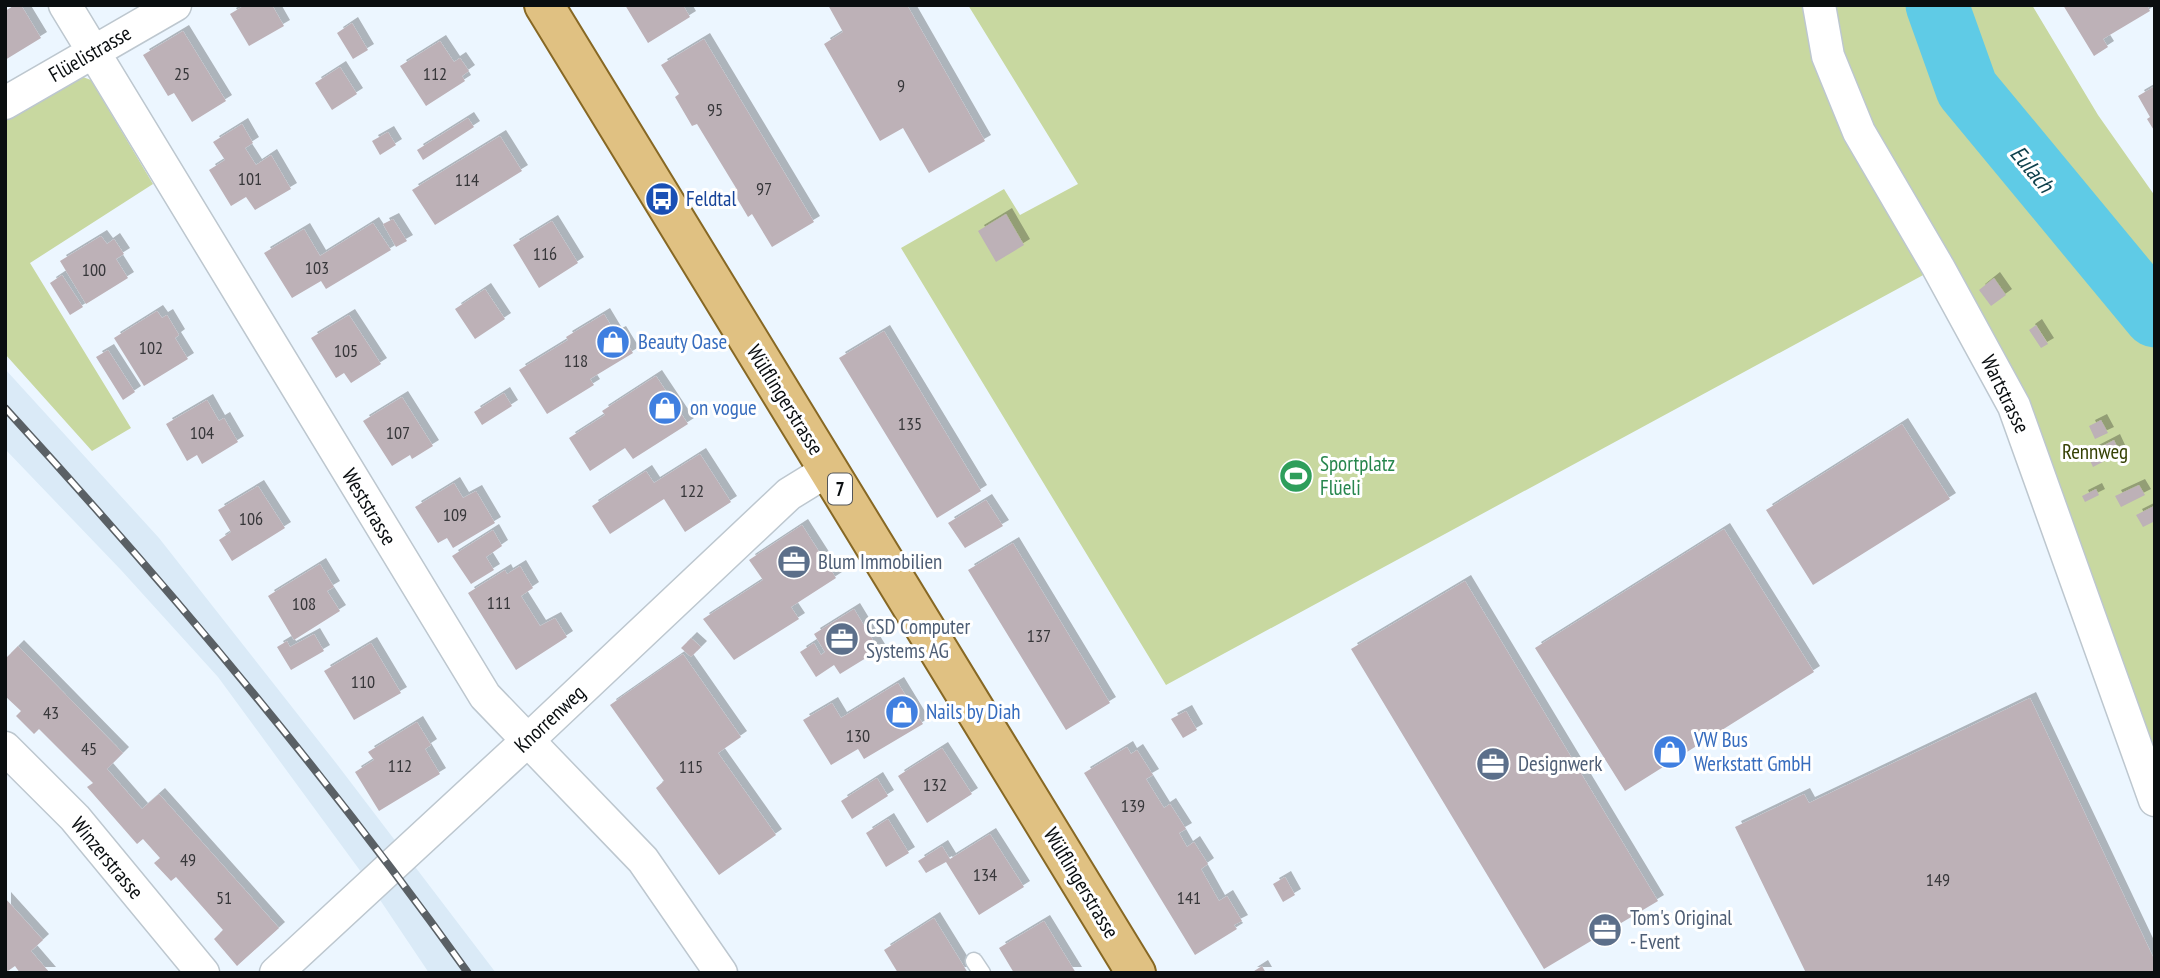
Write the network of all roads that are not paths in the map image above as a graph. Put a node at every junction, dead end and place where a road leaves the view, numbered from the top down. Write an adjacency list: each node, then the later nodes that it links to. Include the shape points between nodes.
1 (65, 5): 5 (street, Weststrasse)
2 (175, 5): 5 (street, Flüelistrasse)
3 (544, 5): 7 (main road, Wülflingerstrasse / 7)
4 (1819, 5): 10 (street, Wartstrasse, via 1828,56 1859,132 2014,406)
5 (94, 52): 6 (street, Flüelistrasse); 8 (street, Weststrasse, via 485,696)
6 (5, 103)
7 (828, 470): 8 (street, Knorrenweg, via 789,494); 14 (main road, Wülflingerstrasse / 7)
8 (527, 741): 12 (street, Knorrenweg); 13 (street, Weststrasse, via 643,860)
9 (5, 748): 11 (street, Winzerstrasse, via 75,818)
10 (2155, 800)
11 (203, 973)
12 (276, 973)
13 (721, 973)
14 (1136, 973)

